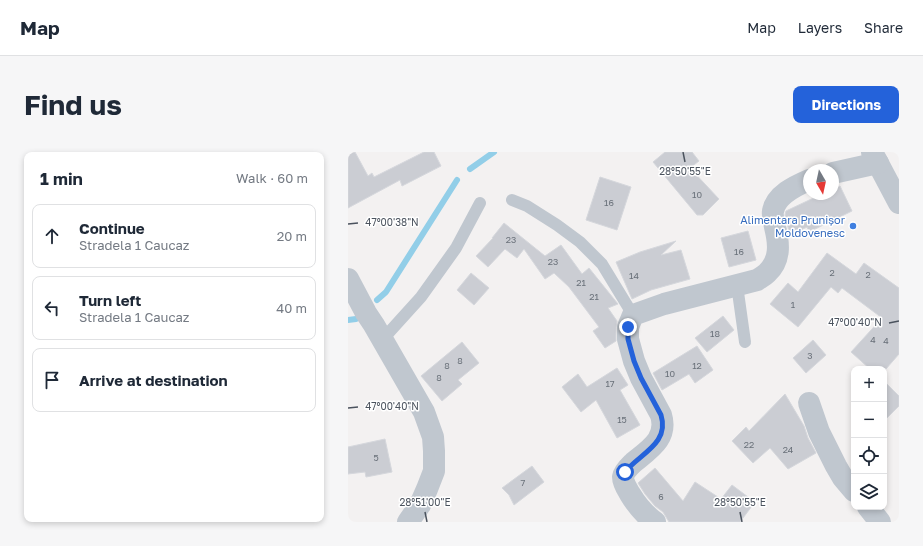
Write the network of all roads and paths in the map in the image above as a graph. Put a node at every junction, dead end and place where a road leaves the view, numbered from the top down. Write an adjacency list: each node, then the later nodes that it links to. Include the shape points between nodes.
1 (875, 157): 2 (street); 6 (street)
2 (839, 171)
3 (803, 183): 8 (street, via 777,200 772,212 778,240 776,261 768,273 757,280)
4 (512, 200): 9 (lane, via 527,206 580,242 602,264)
5 (480, 203): 10 (lane, via 456,248 421,297)
6 (899, 203)
7 (348, 279): 10 (street)
8 (737, 285): 9 (street); 11 (lane)
9 (632, 315): 16 (street, via 628,339 634,361 661,415 663,428 656,443 629,467 623,479 637,504)
10 (378, 332): 15 (street, via 424,412 433,438 434,471 420,504)
11 (746, 342)
12 (809, 403): 13 (street, via 832,459)
13 (851, 487)
14 (870, 510): 17 (street)
15 (408, 522)
16 (655, 522)
17 (880, 522)

